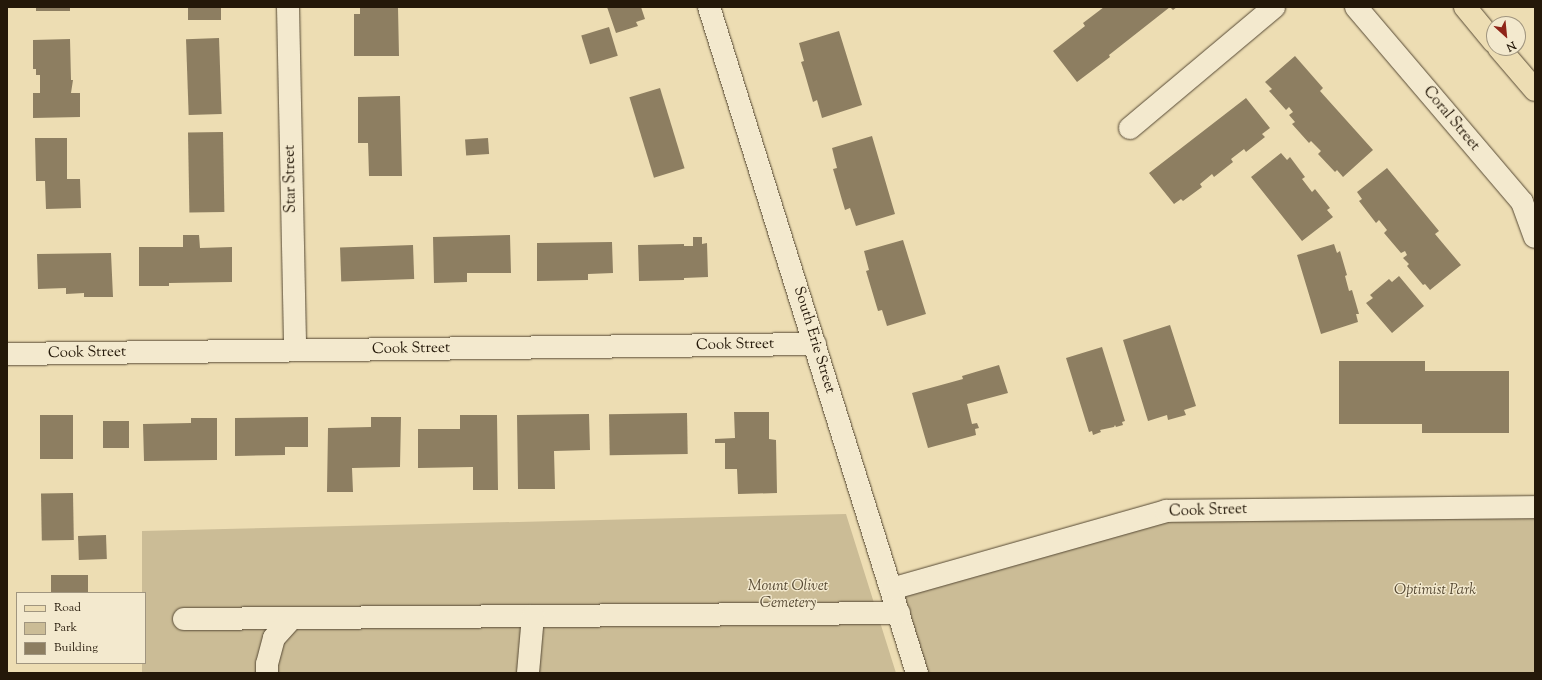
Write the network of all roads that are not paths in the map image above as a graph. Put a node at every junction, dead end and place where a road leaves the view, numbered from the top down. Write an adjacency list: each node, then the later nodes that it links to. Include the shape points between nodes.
1 (288, 7): 12 (street, Star Street)
2 (709, 7): 11 (street, South Erie Street)
3 (1274, 7): 9 (street)
4 (1356, 7): 10 (street, Coral Street, via 1522,202)
5 (1465, 7): 6 (main road)
6 (1486, 32)
7 (1506, 56): 8 (main road)
8 (1535, 90)
9 (1130, 128)
10 (1535, 237)
11 (815, 344): 12 (street, Cook Street); 15 (street, South Erie Street)
12 (294, 350): 13 (street, Cook Street)
13 (7, 354)
14 (1535, 507): 15 (street, Cook Street, via 1166,512)
15 (891, 589): 16 (street, South Erie Street)
16 (899, 613): 17 (street); 22 (street, South Erie Street)
17 (533, 616): 18 (street); 21 (street)
18 (291, 619): 19 (street); 20 (street, via 274,638)
19 (184, 620)
20 (267, 673)
21 (528, 673)
22 (917, 673)

